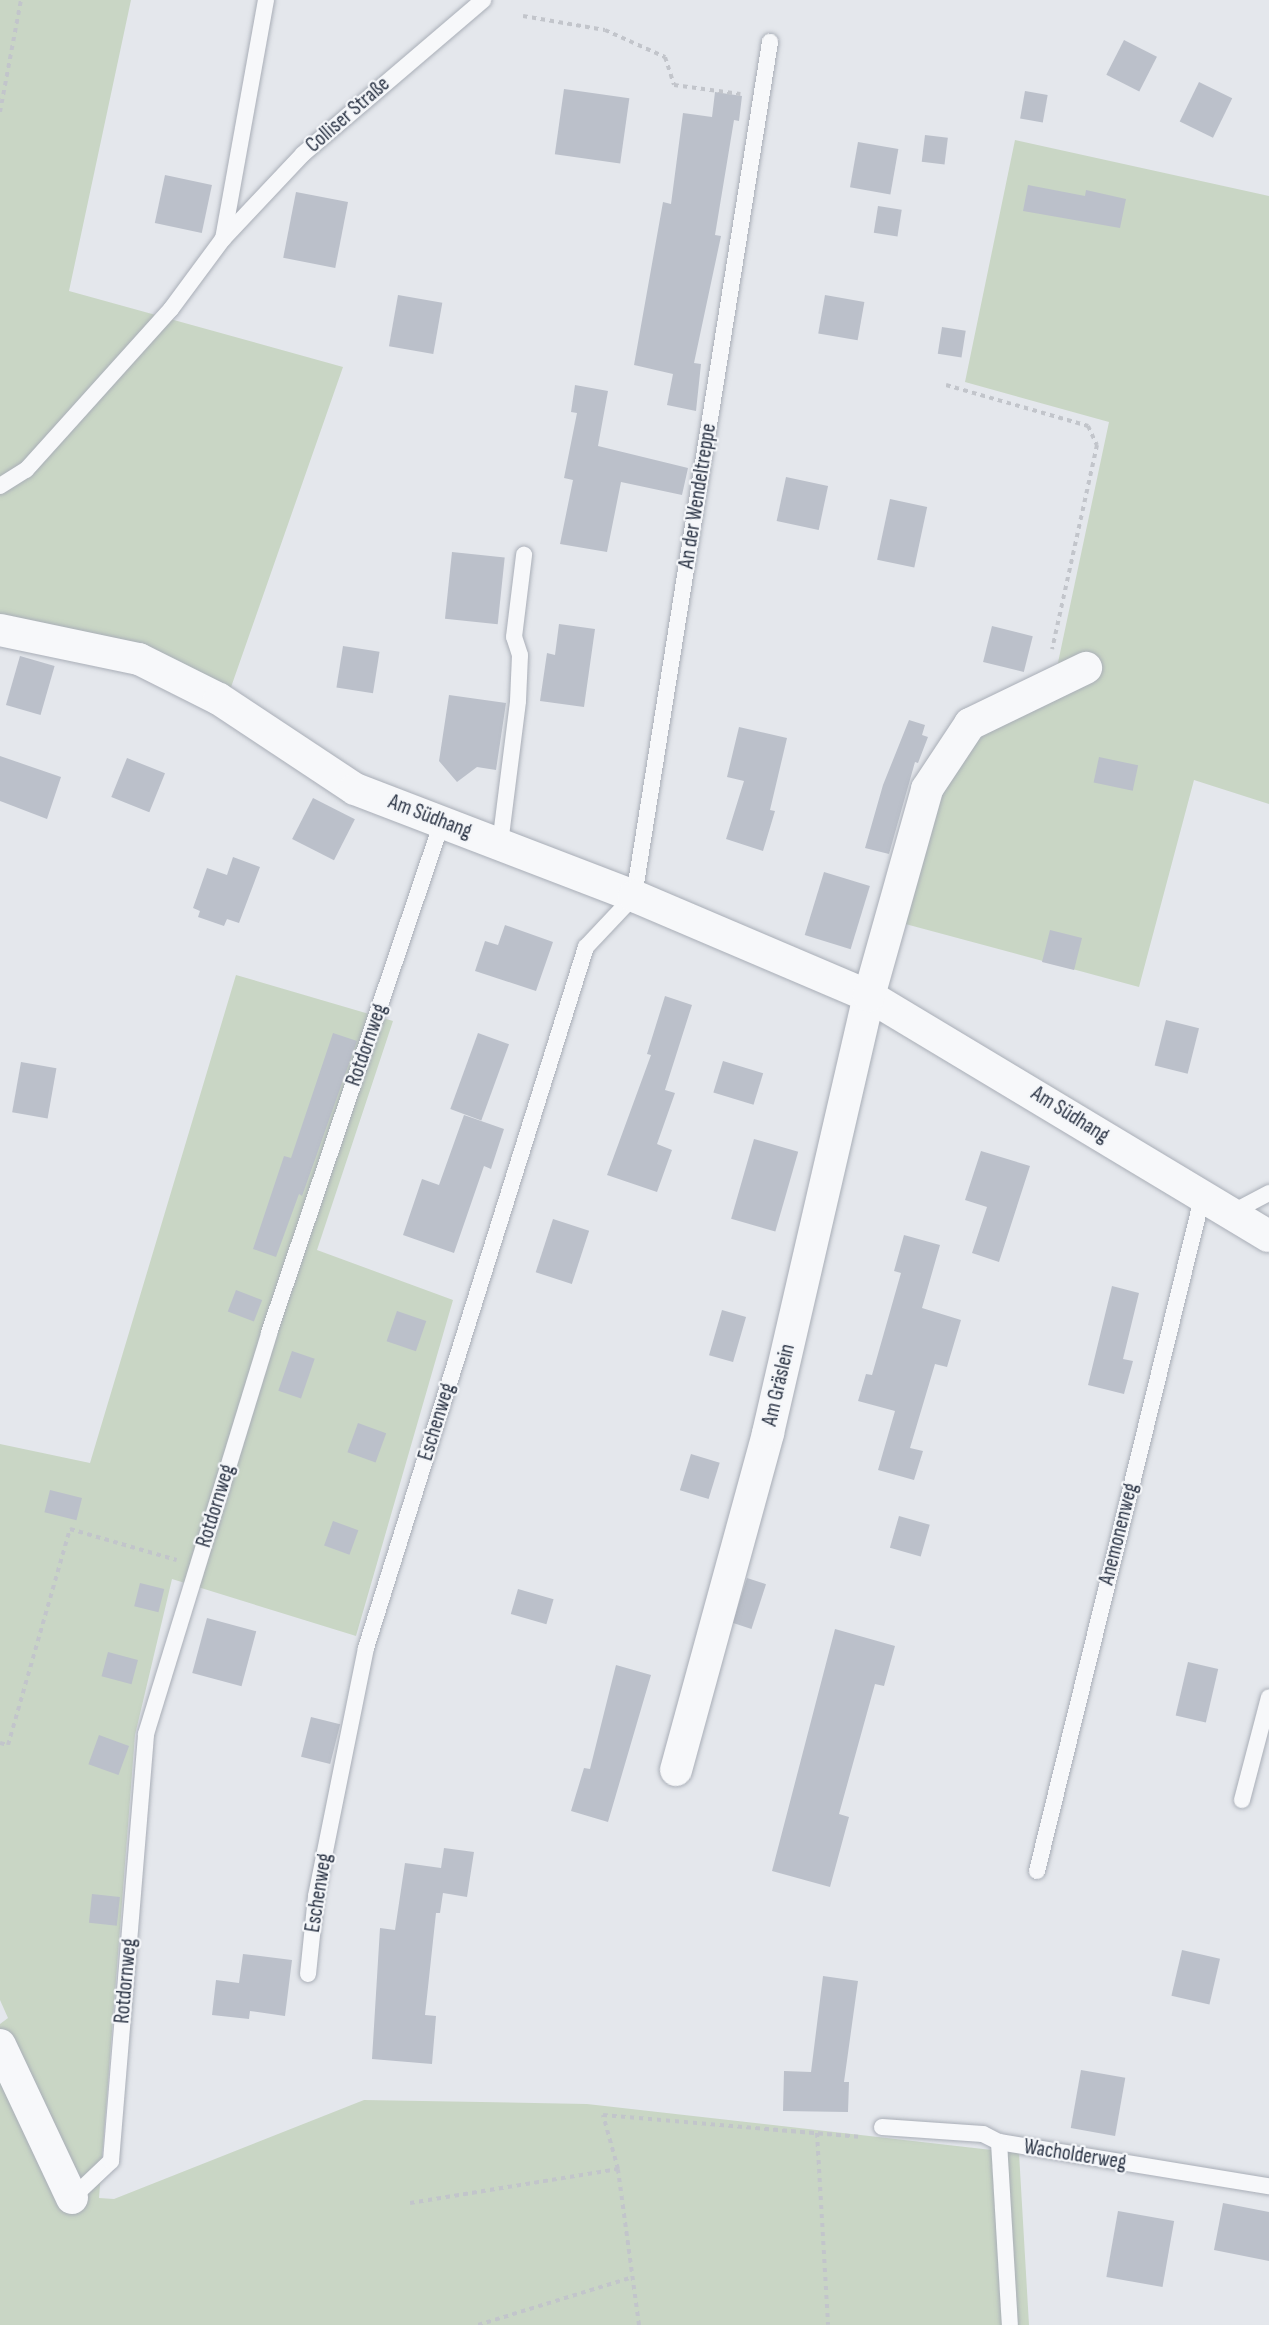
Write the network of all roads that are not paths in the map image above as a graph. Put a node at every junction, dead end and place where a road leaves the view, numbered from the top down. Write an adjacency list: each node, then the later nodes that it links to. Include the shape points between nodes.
1 (266, 0): 4 (lane, Colliser Straße)
2 (483, 0): 4 (lane, Colliser Straße, via 303,154)
3 (770, 42): 11 (lane, An der Wendeltreppe)
4 (222, 240): 5 (lane, Colliser Straße, via 171,309 34,462)
5 (0, 486)
6 (524, 555): 10 (lane, via 514,637 520,655 518,700)
7 (0, 630): 9 (street, Am Südhang, via 139,659 219,699 355,789)
8 (1086, 668): 12 (street, via 970,724 927,789)
9 (442, 822): 10 (street, Am Südhang); 26 (lane, Rotdornweg, via 268,1333 146,1734 111,2161)
10 (500, 844): 11 (street, Am Südhang)
11 (634, 896): 12 (street, Am Südhang); 21 (lane, Eschenweg, via 586,947 366,1648 316,1896)
12 (869, 996): 14 (street, Am Südhang, via 1062,1108); 18 (street, Am Gräslein, via 768,1433)
13 (1269, 1193): 15 (lane)
14 (1202, 1198): 15 (street, Am Südhang); 20 (lane, Anemonenweg)
15 (1231, 1213): 16 (street, Am Südhang)
16 (1269, 1236)
17 (1269, 1697): 19 (lane)
18 (676, 1770)
19 (1242, 1800)
20 (1036, 1871)
21 (308, 1974)
22 (0, 2045): 26 (street)
23 (882, 2127): 24 (lane, Wacholderweg, via 983,2134)
24 (999, 2142): 25 (lane, Wacholderweg); 27 (lane)
25 (1269, 2186)
26 (72, 2198)
27 (1010, 2325)

